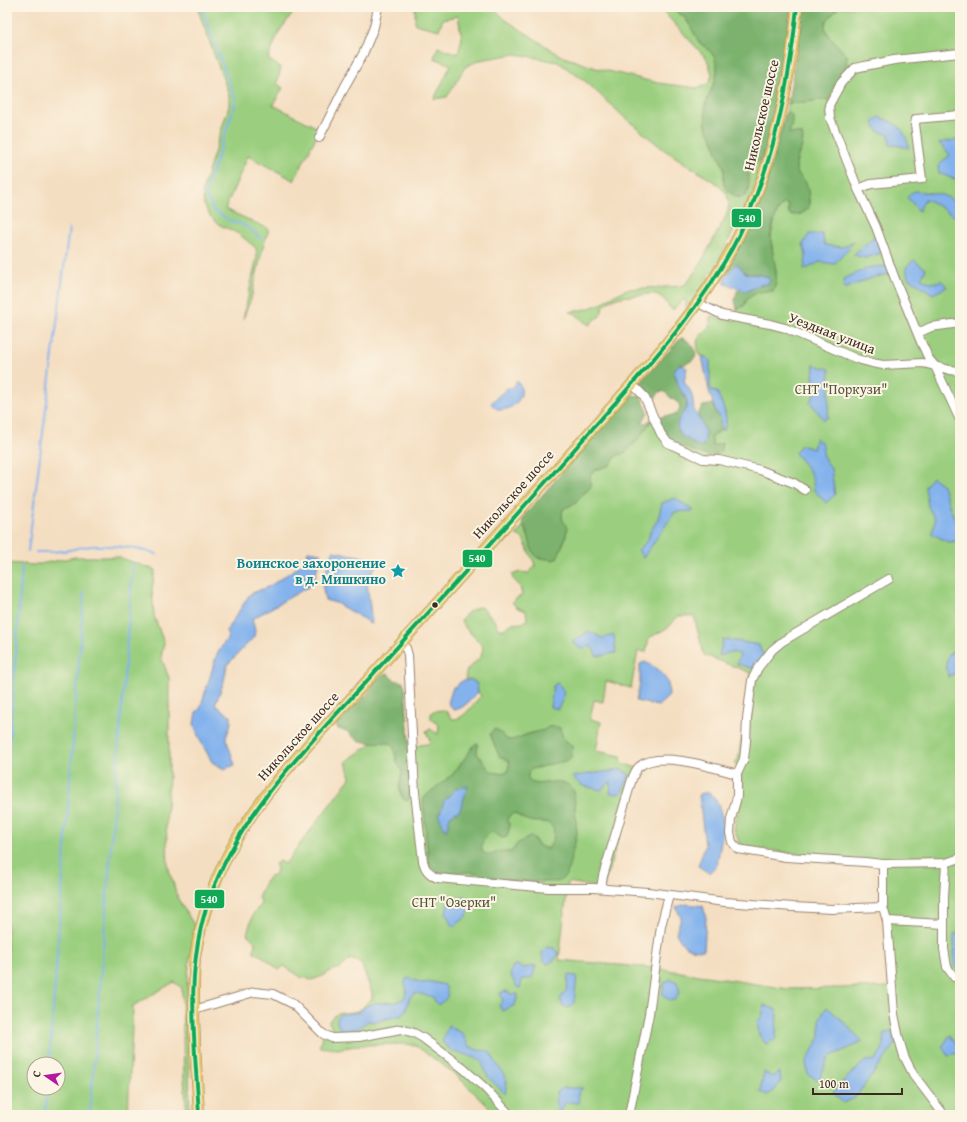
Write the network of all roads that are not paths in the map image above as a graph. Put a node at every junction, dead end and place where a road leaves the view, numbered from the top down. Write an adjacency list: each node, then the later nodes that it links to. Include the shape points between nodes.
1 (378, 7): 5 (street, via 374,27 363,54)
2 (797, 7): 7 (main road, Никольское шоссе, via 780,117 760,185 738,237)
3 (960, 53): 6 (street, via 894,60 855,68 841,83 829,105 830,118)
4 (960, 115): 6 (street, via 916,119 914,124 922,179 871,184)
5 (319, 138)
6 (858, 189): 9 (street)
7 (698, 303): 10 (street, Уездная улица, via 722,315 785,328 872,364 923,363); 12 (main road, Никольское шоссе)
8 (960, 323): 9 (street, via 931,327)
9 (918, 333): 10 (street, via 929,359)
10 (935, 366): 11 (street, Уездная улица); 13 (street)
11 (960, 370)
12 (632, 384): 14 (street, via 644,396 668,444 703,459 719,460 760,470); 16 (main road, Никольское шоссе)
13 (960, 420)
14 (805, 490)
15 (889, 579): 17 (street, via 772,650 752,680 744,759)
16 (401, 643): 21 (street, via 408,655 415,794 423,861 429,874 437,878 549,888); 27 (main road, Никольское шоссе, via 271,788 232,845 212,892 203,923 196,956)
17 (737, 774): 20 (street, via 737,797 730,833 732,842 738,849 786,857); 21 (street, via 664,759 639,766 632,779)
18 (960, 858): 19 (street)
19 (946, 863): 20 (street); 25 (street)
20 (883, 864): 23 (street)
21 (601, 888): 22 (street)
22 (669, 895): 23 (street, via 793,907); 30 (street, via 661,926 649,1014)
23 (883, 907): 24 (street)
24 (887, 921): 25 (street); 31 (street, via 894,1014 899,1039 913,1074)
25 (944, 924): 26 (street, via 947,967 954,977)
26 (960, 979)
27 (194, 1010): 28 (main road, Никольское шоссе); 29 (street, via 254,992 269,993 293,1004 323,1034 332,1038 401,1029 422,1038 464,1069)
28 (199, 1115)
29 (510, 1115)
30 (629, 1115)
31 (944, 1115)

